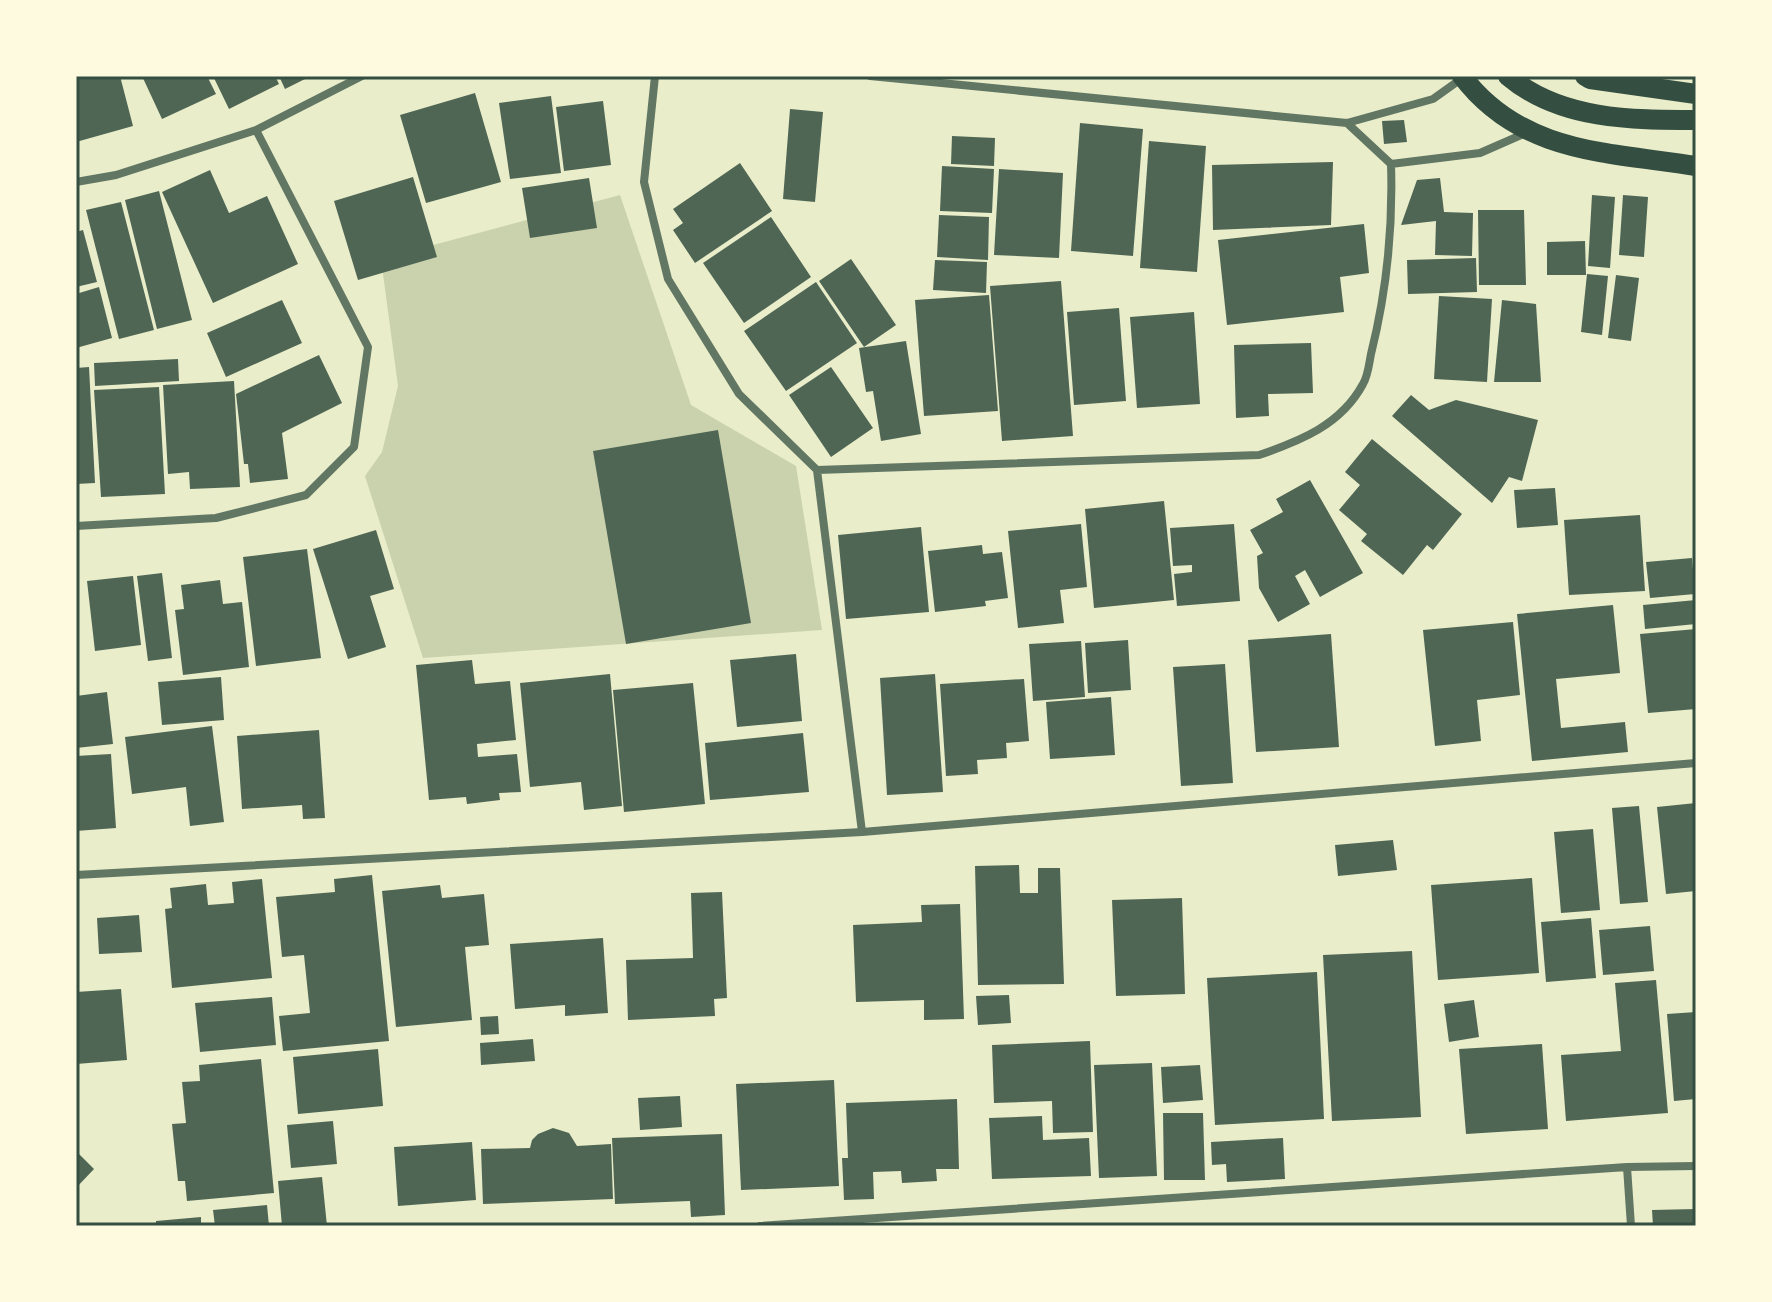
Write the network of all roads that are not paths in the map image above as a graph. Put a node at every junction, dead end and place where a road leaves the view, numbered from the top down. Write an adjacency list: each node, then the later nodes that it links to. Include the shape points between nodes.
1 (362, 76): 10 (street)
2 (655, 76): 15 (street, via 644,182 668,279 739,394)
3 (870, 76): 9 (street)
4 (1463, 76): 9 (street, via 1433,99); 11 (main road, via 1481,99)
5 (1508, 76): 8 (main road, via 1540,97 1580,112)
6 (1585, 76): 7 (main road)
7 (1696, 94)
8 (1696, 120)
9 (1347, 123): 12 (street)
10 (256, 130): 14 (street, via 116,175); 16 (street, via 368,347 354,447 306,495 216,518)
11 (1528, 132): 12 (street, via 1480,153); 13 (main road, via 1571,146)
12 (1391, 164): 15 (street, via 1380,319 1364,383 1340,414 1304,440 1259,455)
13 (1696, 166)
14 (76, 182)
15 (817, 470): 18 (street)
16 (76, 526)
17 (1696, 763): 18 (street)
18 (862, 832): 19 (street)
19 (76, 875)
20 (1696, 1166): 21 (street)
21 (1627, 1167): 22 (street); 23 (street)
22 (760, 1226)
23 (1631, 1226)

